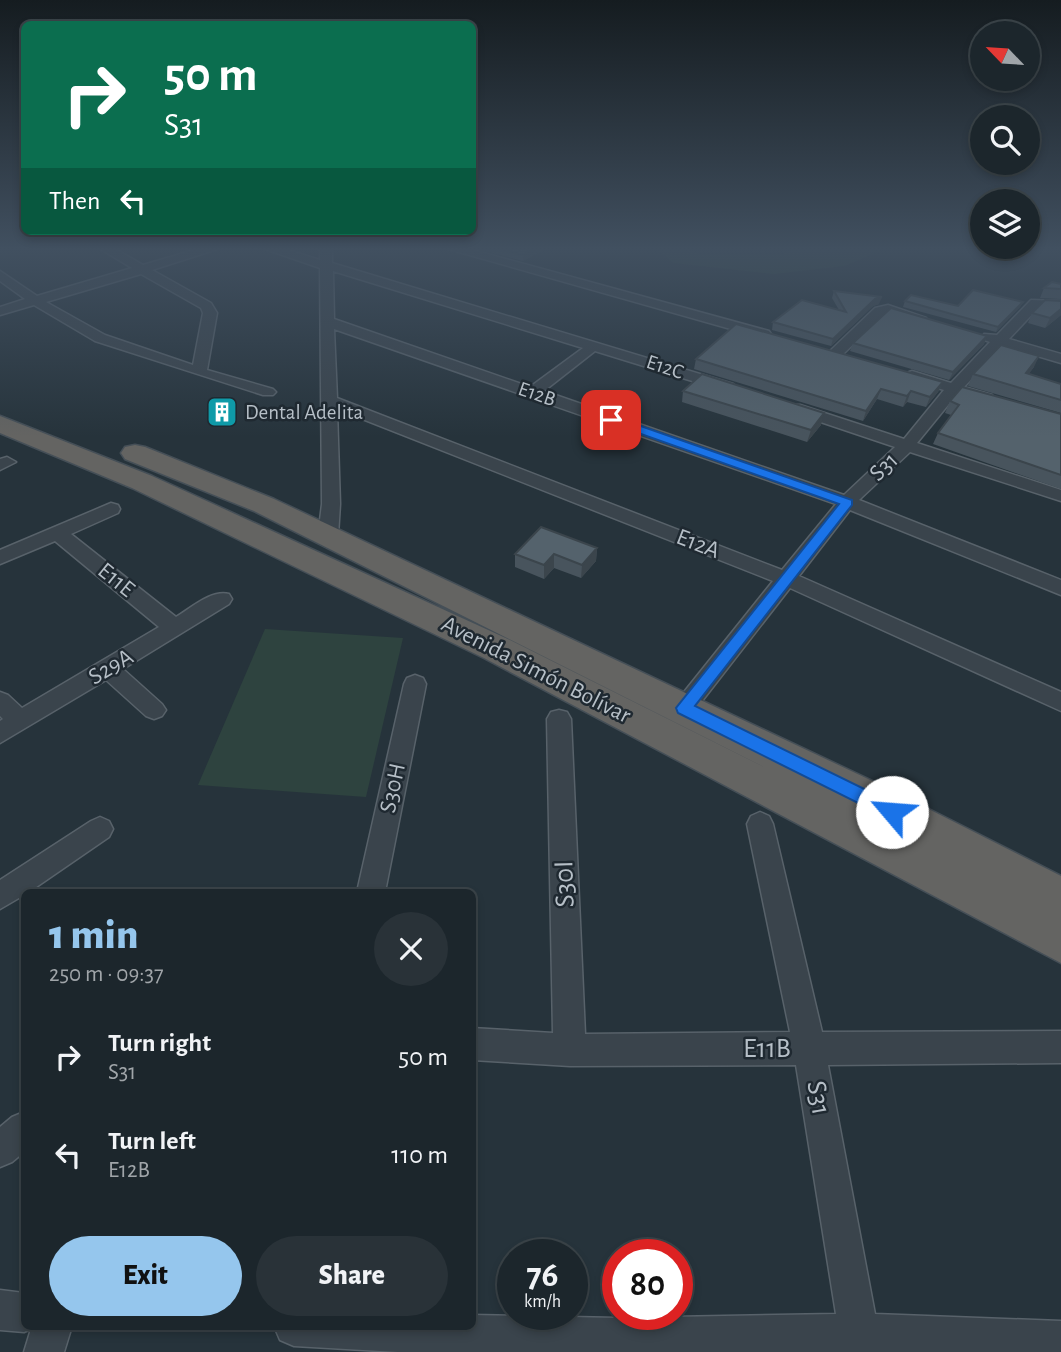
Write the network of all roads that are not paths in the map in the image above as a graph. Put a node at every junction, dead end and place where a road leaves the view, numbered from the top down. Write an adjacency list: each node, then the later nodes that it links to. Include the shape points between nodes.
1 (52, 310): 17 (street, via 100,338)
2 (208, 310): 17 (street)
3 (326, 310): 9 (street)
4 (475, 310): 14 (street, E12C)
5 (676, 310): 12 (street)
6 (884, 310): 10 (street)
7 (884, 310): 15 (street)
8 (1029, 310): 13 (street, S31)
9 (326, 321): 22 (street, E12B); 23 (street)
10 (938, 323)
11 (975, 333): 13 (street)
12 (784, 340)
13 (1000, 340): 16 (street); 19 (street, S31)
14 (595, 345): 20 (street, E12C); 22 (street)
15 (835, 354)
16 (1061, 359)
17 (199, 372): 21 (street)
18 (901, 373): 19 (street)
19 (954, 388): 24 (street); 28 (street, S31)
20 (738, 390)
21 (268, 392)
22 (533, 392): 30 (street, E12B)
23 (329, 400): 33 (street, via 331,504); 35 (street, E12A)
24 (994, 400)
25 (0, 401): 33 (highway, Avenida Simón Bolívar, via 264,505)
26 (778, 402): 28 (street)
27 (0, 424): 52 (highway, Avenida Simón Bolívar, via 142,482 497,649)
28 (908, 444): 29 (street); 30 (street, S31)
29 (1061, 496)
30 (847, 502): 35 (street, S31); 36 (street, E12B)
31 (111, 509): 32 (street)
32 (56, 532): 34 (street); 38 (street, E11E)
33 (327, 536): 43 (highway, Avenida Simón Bolívar)
34 (0, 558)
35 (787, 579): 42 (street, E12A); 43 (street, S31)
36 (1061, 588)
37 (222, 599): 38 (street, S29A)
38 (175, 628): 39 (street, S29A)
39 (108, 669): 44 (street); 46 (street, S29A)
40 (415, 684): 49 (street, S30H)
41 (0, 701): 46 (street)
42 (1061, 702)
43 (684, 708): 51 (highway, Avenida Simón Bolívar)
44 (154, 710)
45 (559, 719): 56 (street, S30I)
46 (10, 727)
47 (760, 824): 55 (street, S31)
48 (100, 829): 50 (street)
49 (372, 889)
50 (0, 896)
51 (1061, 899)
52 (1061, 940)
53 (476, 1044): 56 (street, E11B)
54 (1061, 1047): 55 (street, E11B)
55 (809, 1048): 56 (street, E11B); 63 (street, S31)
56 (570, 1050)
57 (21, 1132): 58 (street)
58 (0, 1150)
59 (0, 1310): 60 (street)
60 (21, 1312)
61 (51, 1330): 65 (street)
62 (362, 1330): 63 (street, via 618,1338)
63 (859, 1333): 64 (street)
64 (1061, 1341)
65 (44, 1352)

